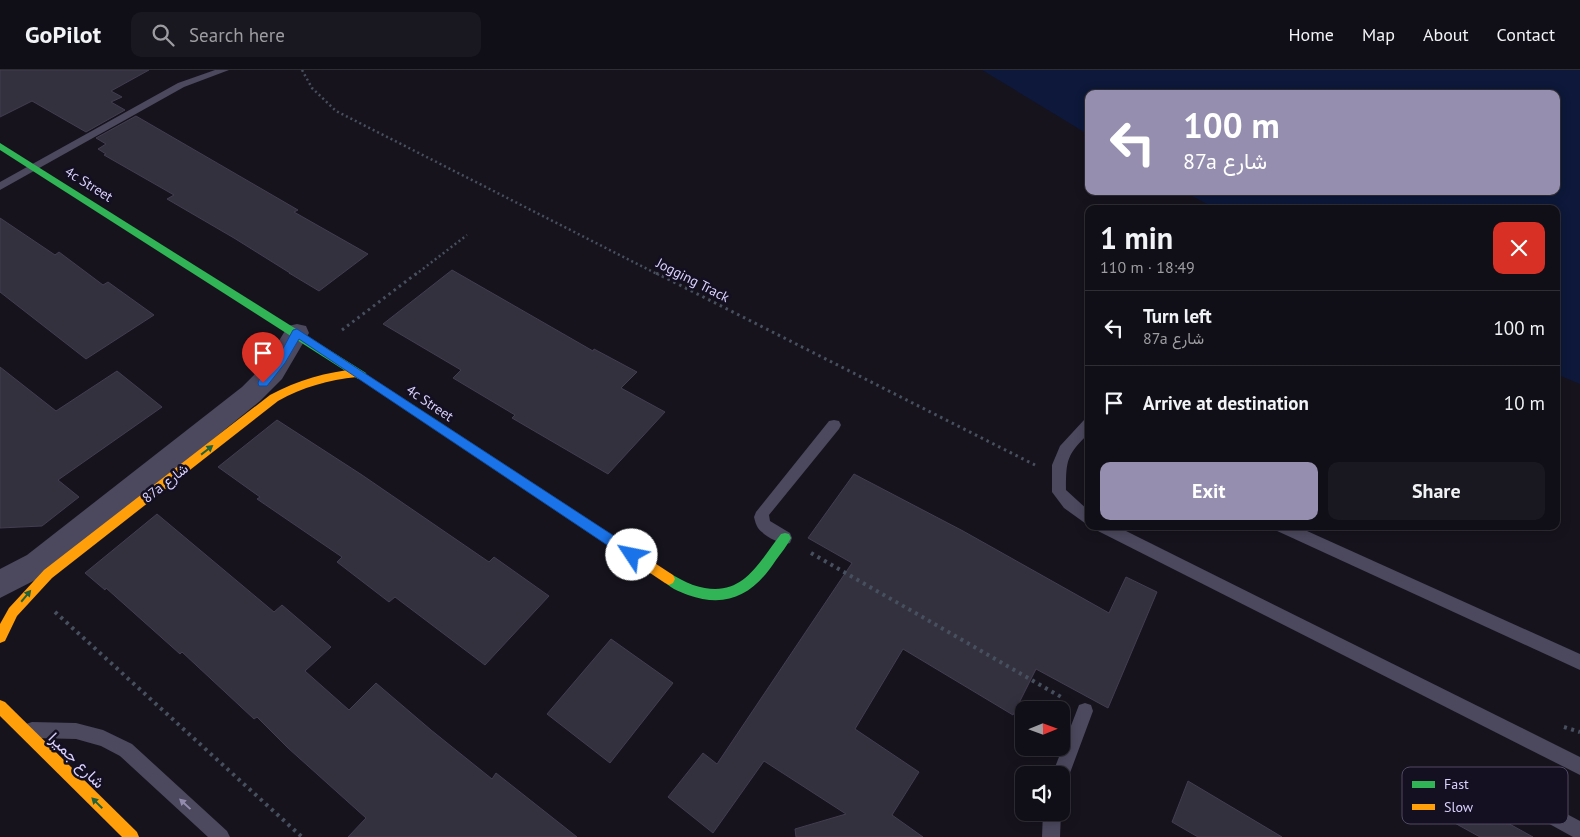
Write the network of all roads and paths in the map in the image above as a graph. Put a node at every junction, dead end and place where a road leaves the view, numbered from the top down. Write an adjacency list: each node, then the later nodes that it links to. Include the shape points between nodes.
1 (224, 70): 4 (lane, via 180,85)
2 (302, 70): 11 (path, Jogging Track, via 317,95 336,111)
3 (0, 146): 4 (street, 4c Street)
4 (35, 167): 5 (lane); 7 (street, 4c Street)
5 (0, 187)
6 (467, 235): 7 (path)
7 (308, 340): 8 (street, 4c Street); 12 (street, 87a شارع, via 282,361 263,383)
8 (358, 373): 16 (street, 4c Street, via 681,587 697,594 734,592 751,582); 20 (street, 87a شارع, one-way to 8, via 13,612 48,574 274,398 318,377)
9 (834, 425): 16 (lane, via 763,512 761,521 764,525)
10 (1085, 428): 11 (lane, via 1067,446 1059,466)
11 (1060, 477): 13 (lane, via 1059,492)
12 (134, 486): 17 (street, via 42,544); 18 (street, 87a شارع, via 38,564)
13 (1085, 517)
14 (1109, 530): 26 (lane)
15 (1289, 530): 21 (lane)
16 (785, 538): 23 (path)
17 (0, 563)
18 (0, 584)
19 (51, 609): 32 (path)
20 (0, 637)
21 (1580, 662)
22 (0, 707): 24 (street, شارع جميرا)
23 (1085, 711): 25 (lane)
24 (22, 728): 30 (street, شارع جميرا, one-way to 24); 31 (lane, one-way to 24, via 126,750 103,738 76,731)
25 (1064, 766)
26 (1580, 766)
27 (1052, 821): 33 (lane)
28 (1567, 824): 29 (lane)
29 (1580, 831)
30 (132, 837)
31 (221, 837)
32 (302, 837)
33 (1052, 837)

